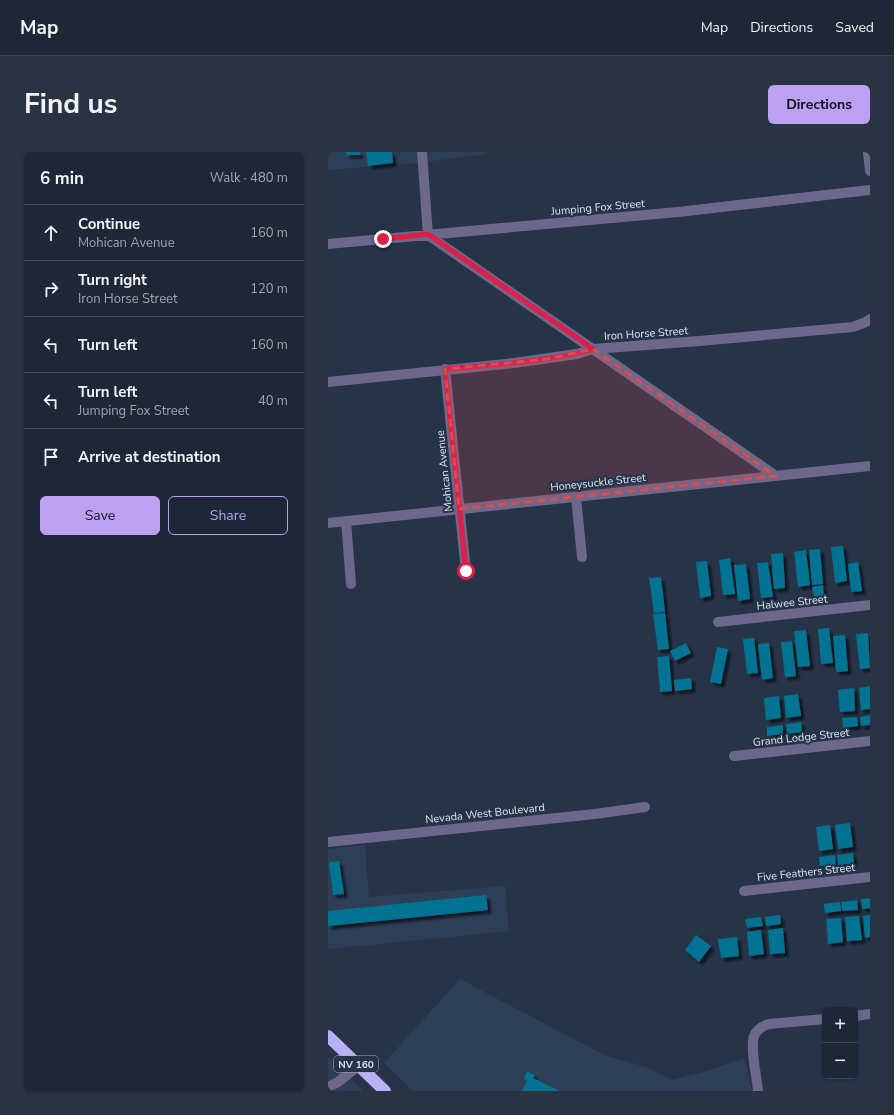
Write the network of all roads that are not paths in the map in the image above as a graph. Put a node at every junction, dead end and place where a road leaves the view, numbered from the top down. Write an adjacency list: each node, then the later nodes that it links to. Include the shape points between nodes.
1 (422, 152): 5 (street)
2 (868, 152): 3 (street)
3 (870, 171)
4 (870, 190): 5 (street, Jumping Fox Street, via 678,212)
5 (428, 234): 6 (street, Jumping Fox Street); 8 (street)
6 (328, 244)
7 (870, 319): 8 (street, Iron Horse Street, via 854,326)
8 (593, 349): 9 (street, Iron Horse Street, via 541,360); 12 (street)
9 (445, 369): 10 (street, Iron Horse Street); 14 (street, Mohican Avenue)
10 (328, 382)
11 (870, 466): 12 (street, Honeysuckle Street)
12 (776, 476): 13 (street, Honeysuckle Street)
13 (576, 497): 14 (street, Honeysuckle Street); 17 (street)
14 (460, 509): 15 (street, Honeysuckle Street); 18 (street, Mohican Avenue)
15 (346, 521): 16 (street, Honeysuckle Street); 19 (street)
16 (328, 523)
17 (582, 557)
18 (466, 571)
19 (351, 584)
20 (870, 605): 21 (street, Halwee Street)
21 (718, 622)
22 (870, 742): 23 (street, Grand Lodge Street)
23 (734, 756)
24 (645, 807): 25 (street, Nevada West Boulevard)
25 (328, 842)
26 (870, 877): 27 (street, Five Feathers Street)
27 (744, 891)
28 (870, 1014): 29 (street)
29 (858, 1016)
30 (822, 1019): 35 (street, via 769,1024 758,1030 754,1036 753,1046)
31 (328, 1036): 32 (highway, NV 160)
32 (358, 1066): 33 (street); 34 (highway, NV 160)
33 (328, 1087)
34 (385, 1091)
35 (758, 1091)

